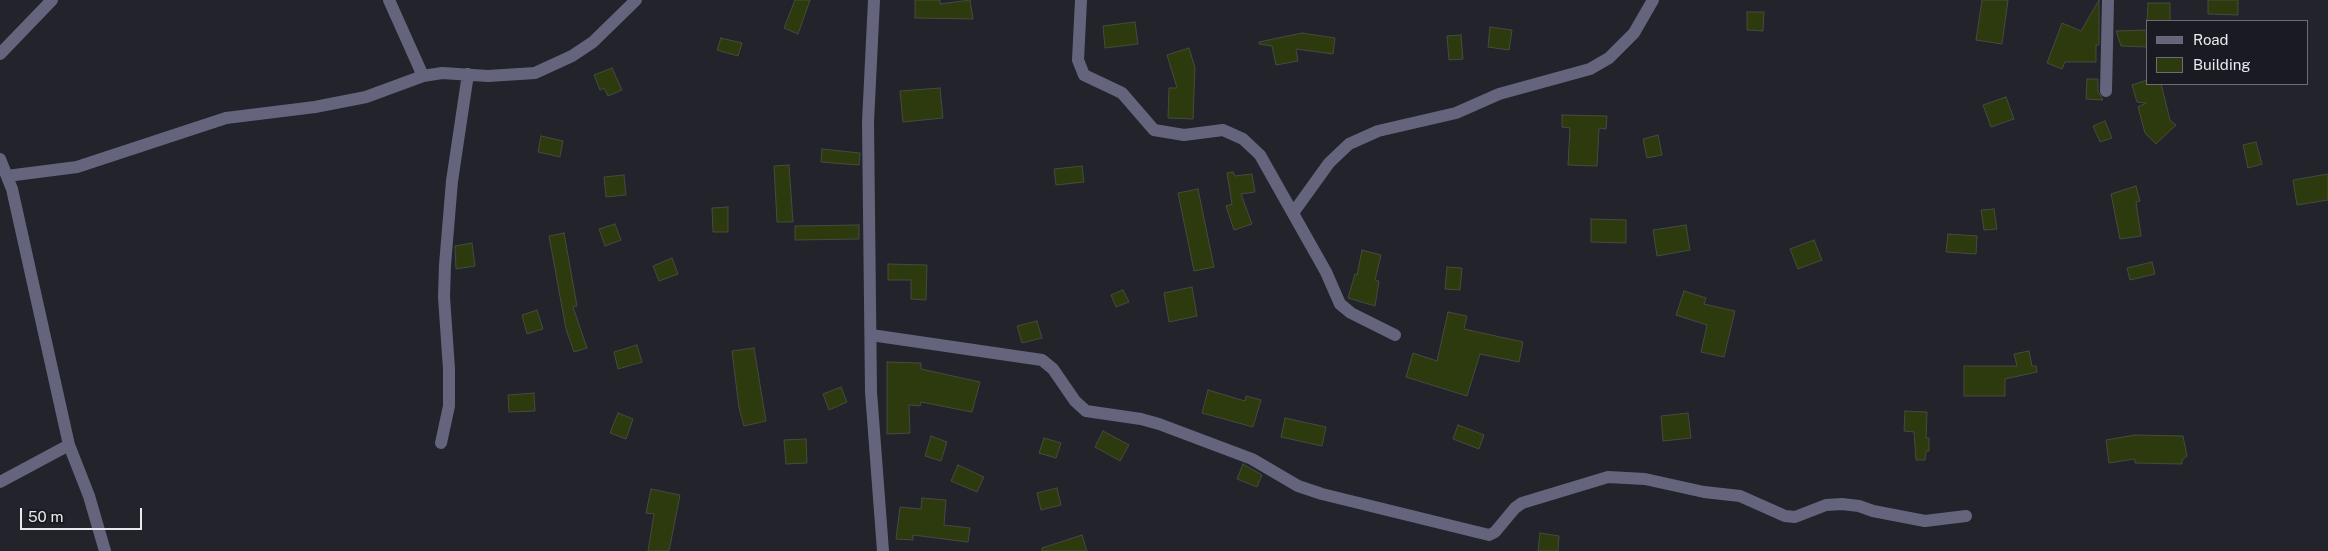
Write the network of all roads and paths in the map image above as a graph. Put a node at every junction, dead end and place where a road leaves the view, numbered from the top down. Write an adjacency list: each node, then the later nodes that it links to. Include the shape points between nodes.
1 (52, 0): 8 (street)
2 (389, 0): 12 (street)
3 (636, 0): 11 (street, via 593,42 535,73)
4 (874, 0): 17 (street, via 868,122)
5 (1081, 0): 16 (street, via 1078,60 1084,75 1122,93 1154,130 1184,135 1224,130 1243,139 1260,155)
6 (1653, 0): 16 (street, via 1634,33 1609,58 1590,69 1499,94 1456,113 1378,131 1349,144 1329,163)
7 (2108, 0): 13 (street)
8 (10, 44): 9 (street); 10 (street)
9 (0, 54)
10 (0, 66)
11 (468, 74): 12 (street); 19 (street, via 452,181 445,265 449,406)
12 (423, 76): 15 (street, via 366,97 226,118 77,167)
13 (2106, 91)
14 (0, 159): 15 (street)
15 (7, 176): 20 (street)
16 (1294, 213): 18 (street, via 1340,304 1350,313)
17 (871, 335): 22 (street, via 1042,360 1053,369 1074,401 1086,411 1158,424 1252,459 1298,486 1489,535 1522,503 1608,477 1645,479 1740,496 1785,516 1795,517 1826,505 1842,504 1925,521); 24 (street, via 872,411)
18 (1395, 335)
19 (441, 443)
20 (69, 445): 21 (street); 23 (street, via 89,496)
21 (0, 482)
22 (1966, 516)
23 (105, 551)
24 (883, 551)

